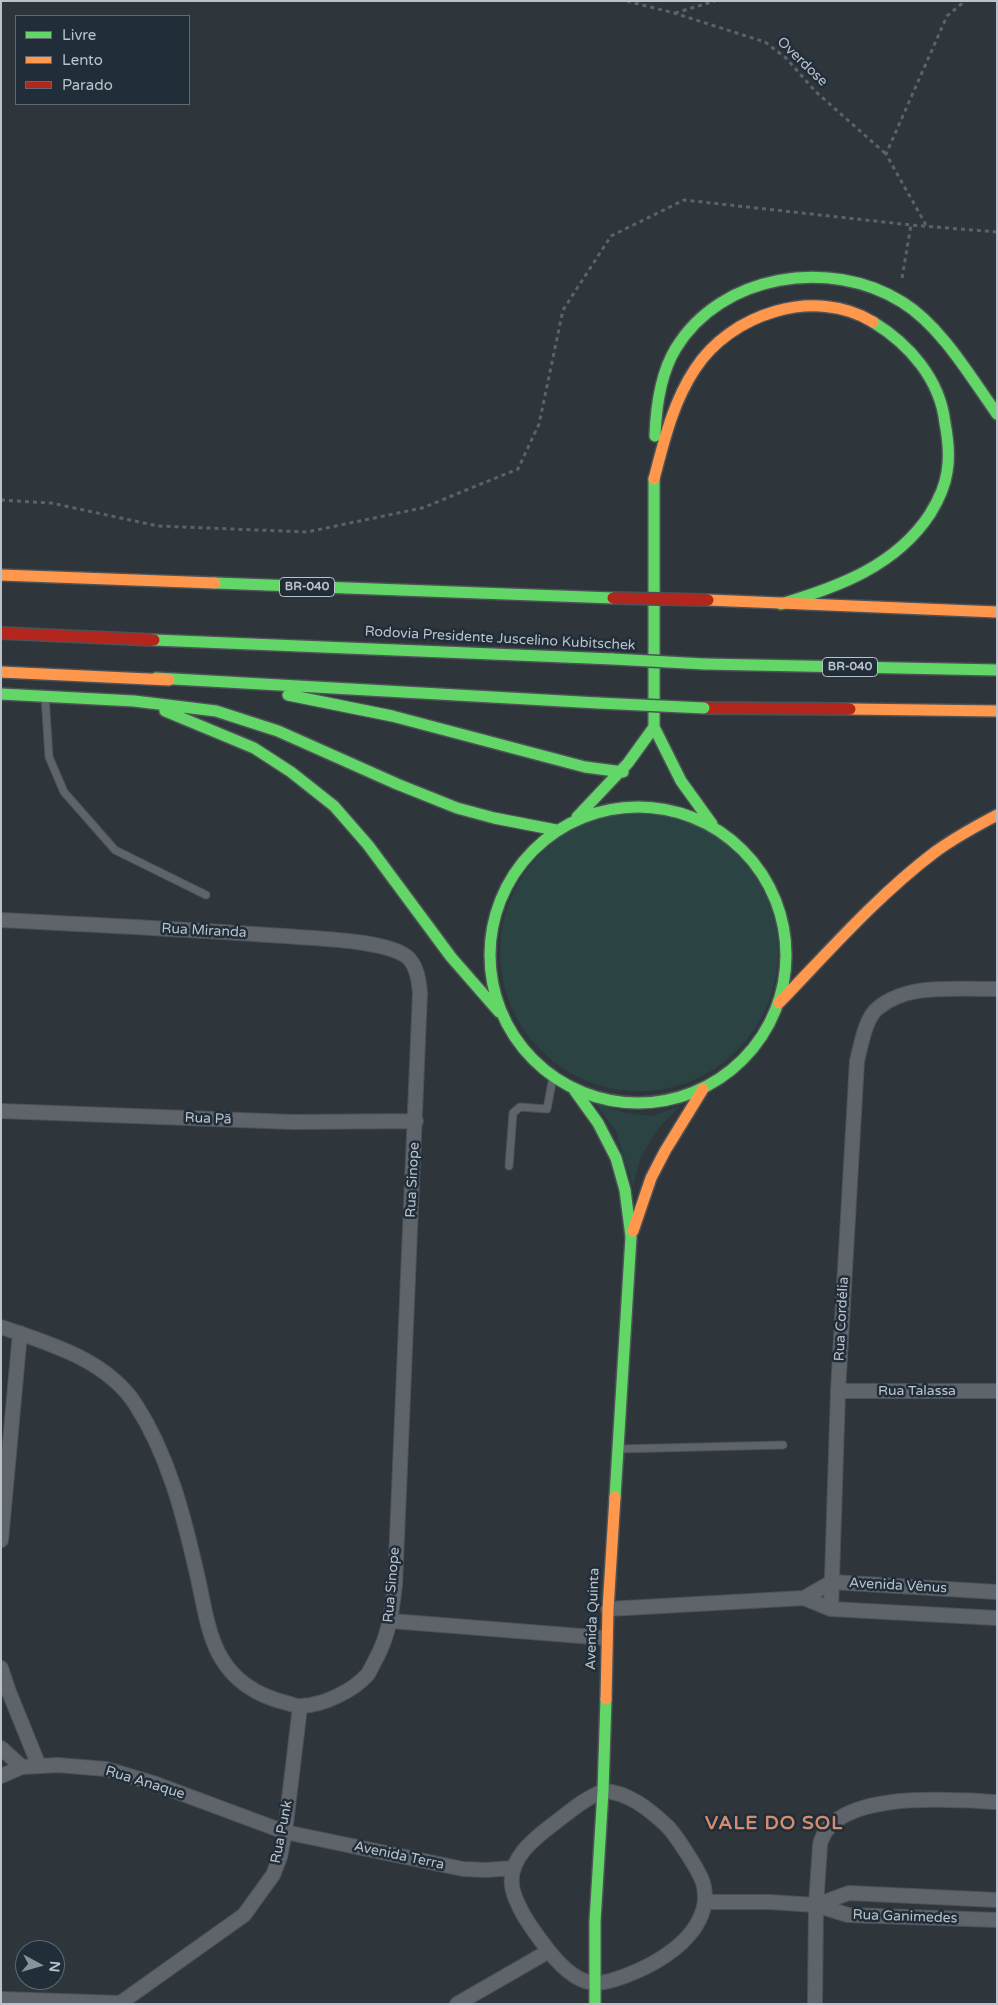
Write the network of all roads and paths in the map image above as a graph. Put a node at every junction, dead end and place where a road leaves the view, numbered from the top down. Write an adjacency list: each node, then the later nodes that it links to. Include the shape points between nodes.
1 (627, 1): 4 (path, Overdose)
2 (715, 1): 4 (path)
3 (965, 1): 5 (path, via 947,16)
4 (674, 13): 5 (path, Overdose, via 765,42 786,58 816,92)
5 (886, 154): 7 (path, Overdose)
6 (911, 225): 7 (path); 9 (path); 12 (path, via 684,200 611,236 563,310 539,424 518,469 422,508 307,532 158,526 51,503)
7 (926, 225): 8 (path)
8 (997, 232)
9 (898, 301): 10 (main road, via 920,314 971,376); 11 (main road, via 886,292 856,282 806,277 752,286 712,307 687,332 666,370 656,417)
10 (997, 414)
11 (654, 480): 14 (main road, via 676,404 697,365 713,347 760,315 798,305 829,307 874,321 904,344 937,392 945,419 949,458 945,483 934,508 902,547 877,566 850,581); 24 (main road)
12 (1, 500)
13 (1, 575): 14 (main road, BR-040, bridge)
14 (782, 604): 15 (main road, BR-040)
15 (997, 612)
16 (1, 633): 17 (main road, Rodovia Presidente Juscelino Kubitschek / BR-040, bridge, via 704,664)
17 (997, 670)
18 (1, 672): 19 (main road)
19 (156, 678): 23 (main road, bridge, via 704,708); 25 (main road, via 304,697 392,716 585,767)
20 (1, 694): 21 (main road)
21 (45, 696): 22 (main road); 30 (lane, via 49,758 64,792 116,850)
22 (136, 699): 29 (main road, via 213,710 253,722 456,808 486,818); 35 (main road, via 254,748 334,806 368,845 451,957)
23 (997, 712)
24 (654, 728): 25 (main road); 28 (main road, via 681,781)
25 (623, 772): 27 (main road)
26 (997, 814): 34 (main road, via 974,825 902,878)
27 (573, 822): 28 (main road, via 586,815 618,807 650,806 682,812); 29 (main road)
28 (712, 825): 34 (main road, via 745,850 769,884 784,922 787,963)
29 (556, 830): 35 (main road, via 525,858 500,902 491,934 491,977)
30 (206, 895)
31 (1, 920): 32 (street, Rua Miranda, via 360,942)
32 (406, 956): 40 (street, Rua Sinope, via 414,965 420,994)
33 (997, 990): 45 (street, Rua Cordélia, via 924,990 898,997 877,1009 864,1031 857,1061)
34 (779, 1004): 37 (main road, via 762,1039 736,1068)
35 (503, 1017): 36 (main road, via 516,1040)
36 (553, 1077): 38 (main road); 41 (lane, via 547,1109 520,1107 513,1113)
37 (703, 1089): 38 (main road, via 661,1103 618,1103); 42 (main road, Avenida Quinta, via 665,1151)
38 (576, 1090): 42 (main road, Avenida Quinta, via 605,1134 616,1158 624,1180)
39 (1, 1111): 40 (street, Rua Pã, via 293,1122)
40 (416, 1121): 56 (street, Rua Sinope)
41 (509, 1166)
42 (631, 1237): 48 (main road, Avenida Quinta)
43 (1, 1327): 44 (street, Rua Sinope)
44 (20, 1333): 49 (street); 59 (street, Rua Sinope, via 59,1348 107,1374 136,1404 156,1441 177,1493 211,1635 219,1654 238,1679 253,1690)
45 (838, 1391): 46 (street, Rua Talassa); 50 (street, Rua Cordélia)
46 (997, 1392)
47 (783, 1445): 48 (lane)
48 (618, 1449): 53 (main road, Avenida Quinta)
49 (1, 1540)
50 (832, 1582): 51 (street, Avenida Vênus); 52 (street, Avenida Vênus); 54 (street, Rua Cordélia)
51 (997, 1592)
52 (804, 1598): 53 (street, Avenida Vênus); 54 (street, Avenida Vênus)
53 (608, 1609): 57 (main road, Avenida Quinta)
54 (831, 1609): 55 (street, Avenida Vênus)
55 (997, 1618)
56 (391, 1621): 57 (street); 59 (street, Rua Sinope, via 368,1674 348,1690 320,1703)
57 (606, 1638): 64 (main road, Avenida Quinta)
58 (1, 1668): 61 (street)
59 (300, 1707): 66 (street, Rua Punk)
60 (1, 1748): 62 (street)
61 (39, 1766): 62 (street, Rua Anaque); 66 (street, Rua Anaque, via 106,1769)
62 (22, 1767): 63 (street, Rua Anaque)
63 (1, 1776)
64 (603, 1791): 67 (street, via 584,1800 544,1830 524,1850); 69 (street, via 616,1791 634,1800 654,1813 674,1834 703,1883); 73 (main road, Avenida Quinta, via 595,1922)
65 (997, 1802): 70 (street, via 904,1800 854,1810 833,1820 821,1841)
66 (285, 1832): 67 (street, Avenida Terra, via 462,1869); 75 (street, Rua Punk, via 273,1875 244,1915)
67 (514, 1868): 72 (street, via 513,1890 524,1915)
68 (997, 1900): 70 (street, Rua Ganimedes, via 850,1893)
69 (705, 1902): 70 (street); 73 (street, via 696,1924 662,1959)
70 (816, 1905): 71 (street, Rua Ganimedes, via 848,1915); 78 (street)
71 (997, 1920)
72 (549, 1951): 73 (street, via 578,1979); 76 (street)
73 (596, 1984): 77 (main road, Avenida Quinta)
74 (1, 1999): 75 (street)
75 (120, 2003)
76 (456, 2004)
77 (595, 2004)
78 (815, 2004)

